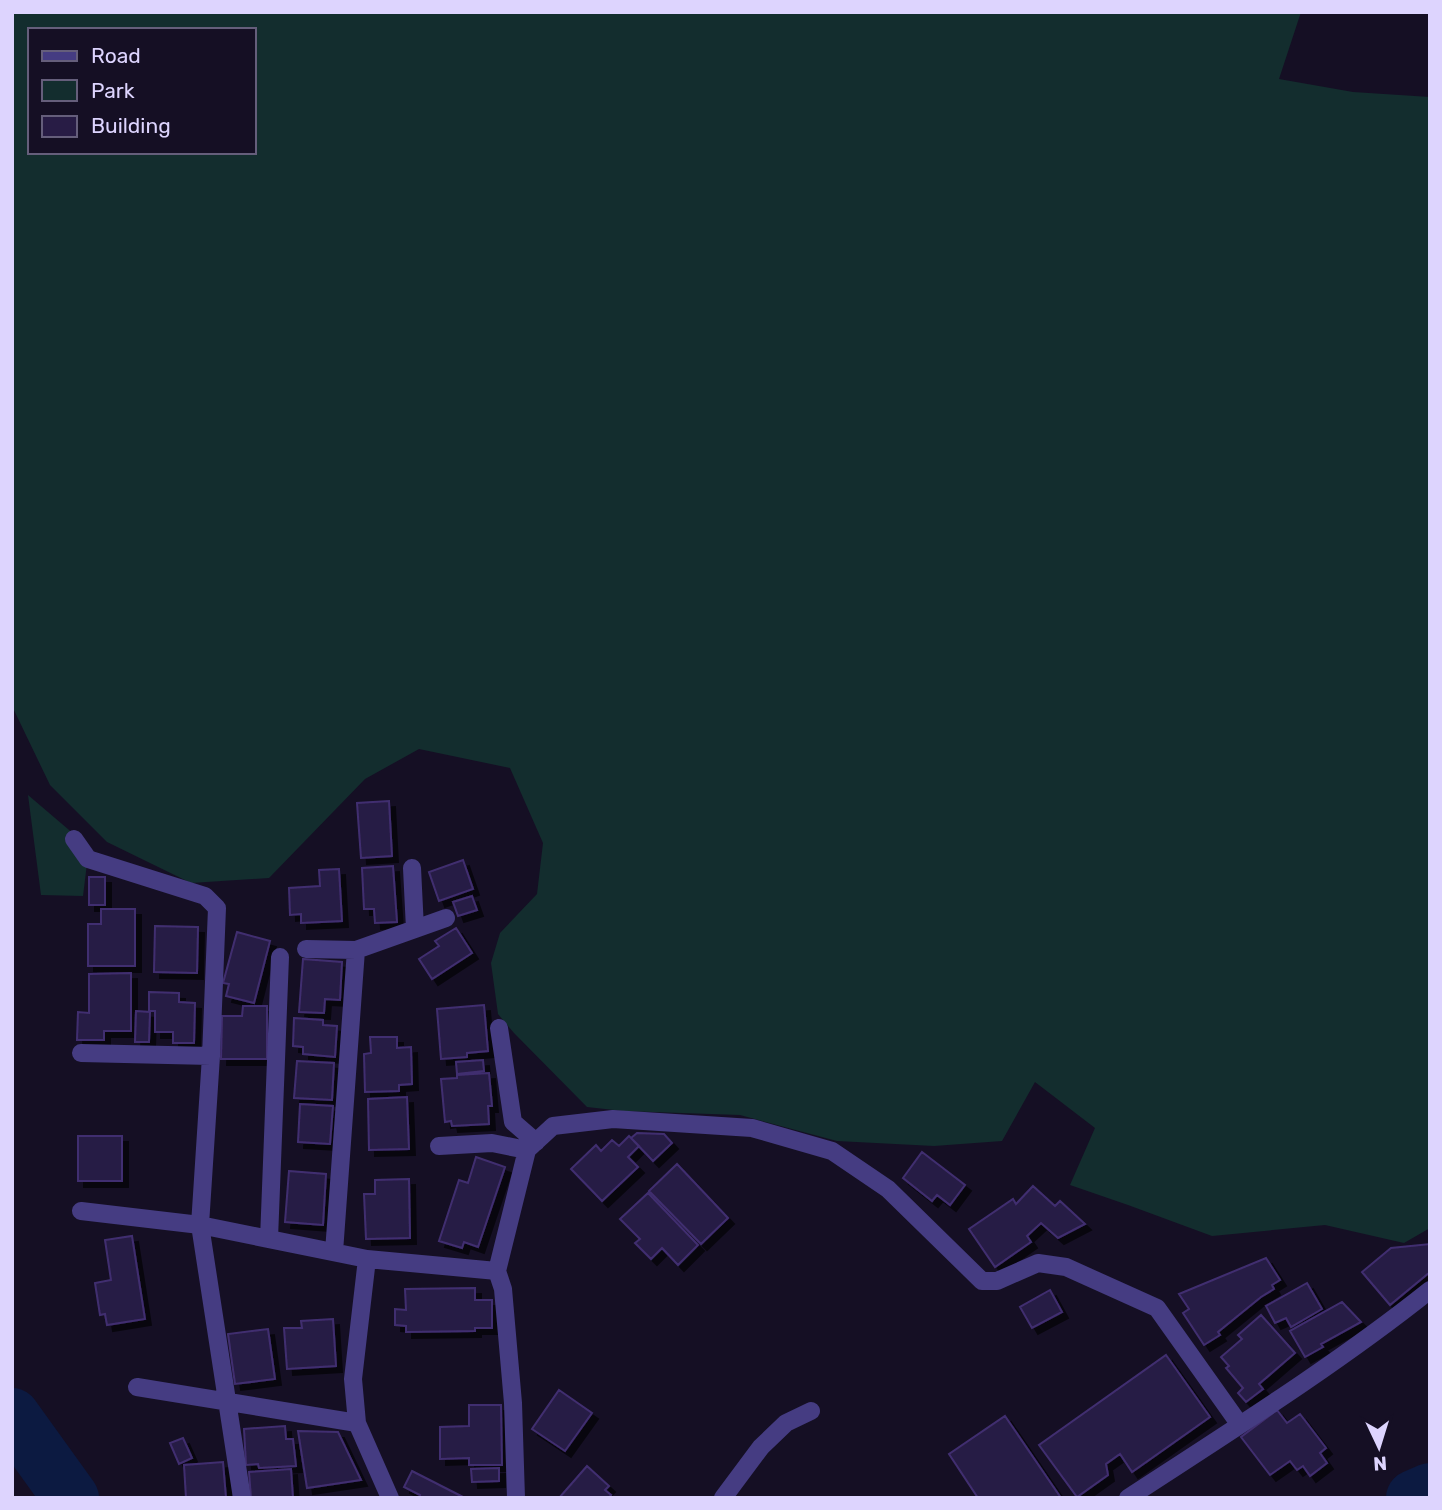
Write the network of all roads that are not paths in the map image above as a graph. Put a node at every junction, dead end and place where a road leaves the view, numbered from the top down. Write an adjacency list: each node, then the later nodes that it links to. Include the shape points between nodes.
1 (74, 839): 10 (street, via 88,859 205,896 217,908)
2 (412, 868): 4 (street)
3 (446, 918): 4 (street)
4 (415, 929): 6 (street)
5 (306, 949): 6 (street)
6 (356, 950): 16 (street)
7 (280, 957): 15 (street)
8 (499, 1028): 12 (street, via 513,1122)
9 (81, 1053): 10 (street)
10 (211, 1056): 14 (street)
11 (439, 1146): 12 (street)
12 (532, 1146): 18 (street); 24 (street, via 553,1126 613,1119 752,1128 832,1151 888,1188 982,1281 997,1281 1038,1263 1066,1267 1157,1308)
13 (81, 1211): 14 (street)
14 (200, 1225): 15 (street); 21 (street)
15 (269, 1239): 16 (street)
16 (334, 1252): 17 (street)
17 (367, 1259): 18 (street); 23 (street, via 353,1379)
18 (497, 1271): 27 (street, via 503,1289 511,1377)
19 (1430, 1290): 24 (street)
20 (137, 1387): 21 (street)
21 (227, 1402): 23 (street); 25 (street)
22 (811, 1411): 28 (street, via 786,1423 761,1447)
23 (356, 1423): 26 (street)
24 (1240, 1425): 29 (street)
25 (242, 1498)
26 (390, 1498)
27 (516, 1498)
28 (723, 1498)
29 (1128, 1498)

